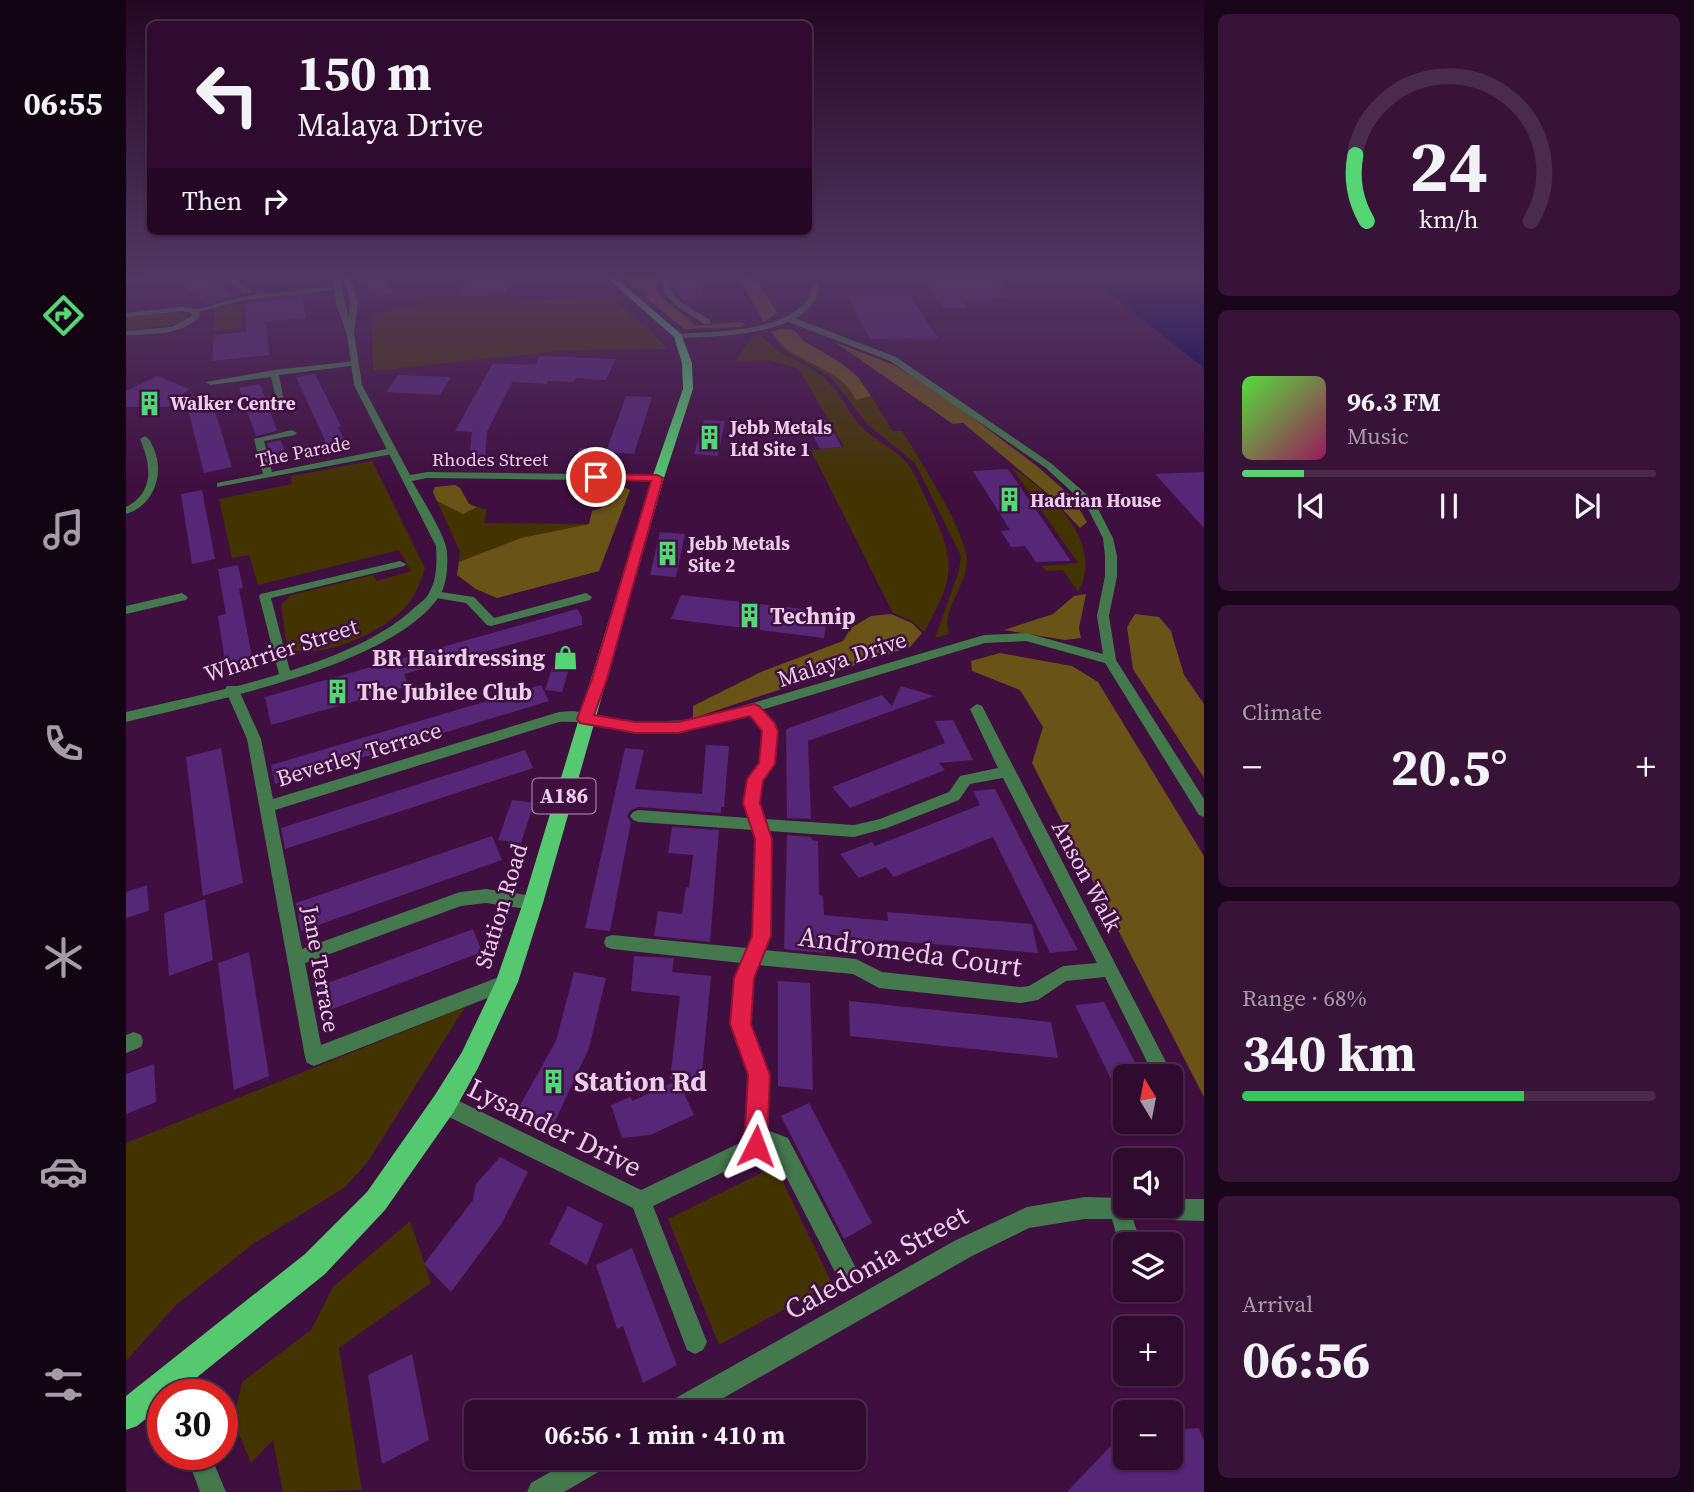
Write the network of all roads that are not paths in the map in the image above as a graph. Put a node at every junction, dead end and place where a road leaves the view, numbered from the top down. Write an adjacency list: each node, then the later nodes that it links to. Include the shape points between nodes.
1 (353, 348): 4 (street)
2 (682, 348): 12 (main road, Station Road / A186, via 688,388)
3 (863, 348): 21 (street, via 893,359 1012,439 1075,487 1099,517 1108,538 1111,576 1103,616)
4 (355, 363): 5 (street); 10 (street, via 358,385)
5 (274, 372): 6 (street); 7 (street, via 281,400)
6 (210, 382)
7 (249, 407)
8 (292, 433): 11 (street, via 259,439)
9 (145, 439): 15 (street, via 155,464 145,498 137,508)
10 (392, 451): 11 (street, The Parade); 13 (street)
11 (268, 475): 14 (street, The Parade)
12 (657, 478): 13 (street, Rhodes Street, via 427,475); 27 (main road, Station Road / A186)
13 (406, 479): 17 (street, via 441,546 443,561)
14 (221, 485)
15 (126, 511)
16 (400, 564): 22 (street, via 265,596)
17 (434, 595): 19 (street, via 470,600 491,622); 22 (street, Wharrier Street, via 419,612 360,650)
18 (182, 597): 20 (street)
19 (586, 597)
20 (126, 610)
21 (1110, 660): 25 (street, Malaya Drive, via 1027,637 997,637 923,655); 30 (street)
22 (285, 675): 23 (street, Wharrier Street)
23 (232, 690): 26 (street, Wharrier Street); 29 (street, Jane Terrace, via 254,739)
24 (977, 709): 28 (street, Anson Walk)
25 (754, 710): 27 (street, Malaya Drive, via 678,727 636,727); 32 (street, via 770,731 767,764 757,775 753,791 752,806)
26 (126, 717)
27 (585, 719): 29 (street, Beverley Terrace, via 549,719); 33 (main road, Station Road / A186)
28 (1006, 772): 32 (street, via 965,780 954,796 870,828 841,831); 37 (street, Anson Walk)
29 (268, 806): 36 (street, Jane Terrace)
30 (1204, 811)
31 (638, 816): 32 (street)
32 (759, 823): 35 (street, via 764,839 761,936)
33 (533, 903): 36 (street, via 486,896 460,899); 38 (main road, Station Road / A186)
34 (612, 942): 35 (street, Andromeda Court)
35 (754, 957): 37 (street, Andromeda Court, via 856,967 879,979 1021,995 1032,994 1063,974); 41 (street, via 744,978 740,1024 759,1075)
36 (296, 959): 38 (street, Jane Terrace, via 314,1057)
37 (1111, 969): 39 (street, Anson Walk)
38 (507, 982): 40 (main road, Station Road / A186)
39 (1158, 1064)
40 (444, 1104): 42 (street, Lysander Drive); 48 (main road, Station Road / A186, via 401,1168 349,1232)
41 (756, 1141): 42 (street); 46 (street, via 772,1140 781,1145)
42 (641, 1201): 47 (street)
43 (1113, 1210): 49 (street, Caledonia Street, via 1051,1212 994,1232)
44 (1183, 1210): 45 (street, Caledonia Street)
45 (1204, 1210)
46 (845, 1268)
47 (695, 1342)
48 (183, 1379)
49 (697, 1400)
50 (147, 1403): 51 (main road, A186)
51 (126, 1415)
52 (204, 1470): 54 (street)
53 (578, 1470): 55 (street)
54 (213, 1492)
55 (540, 1492)

